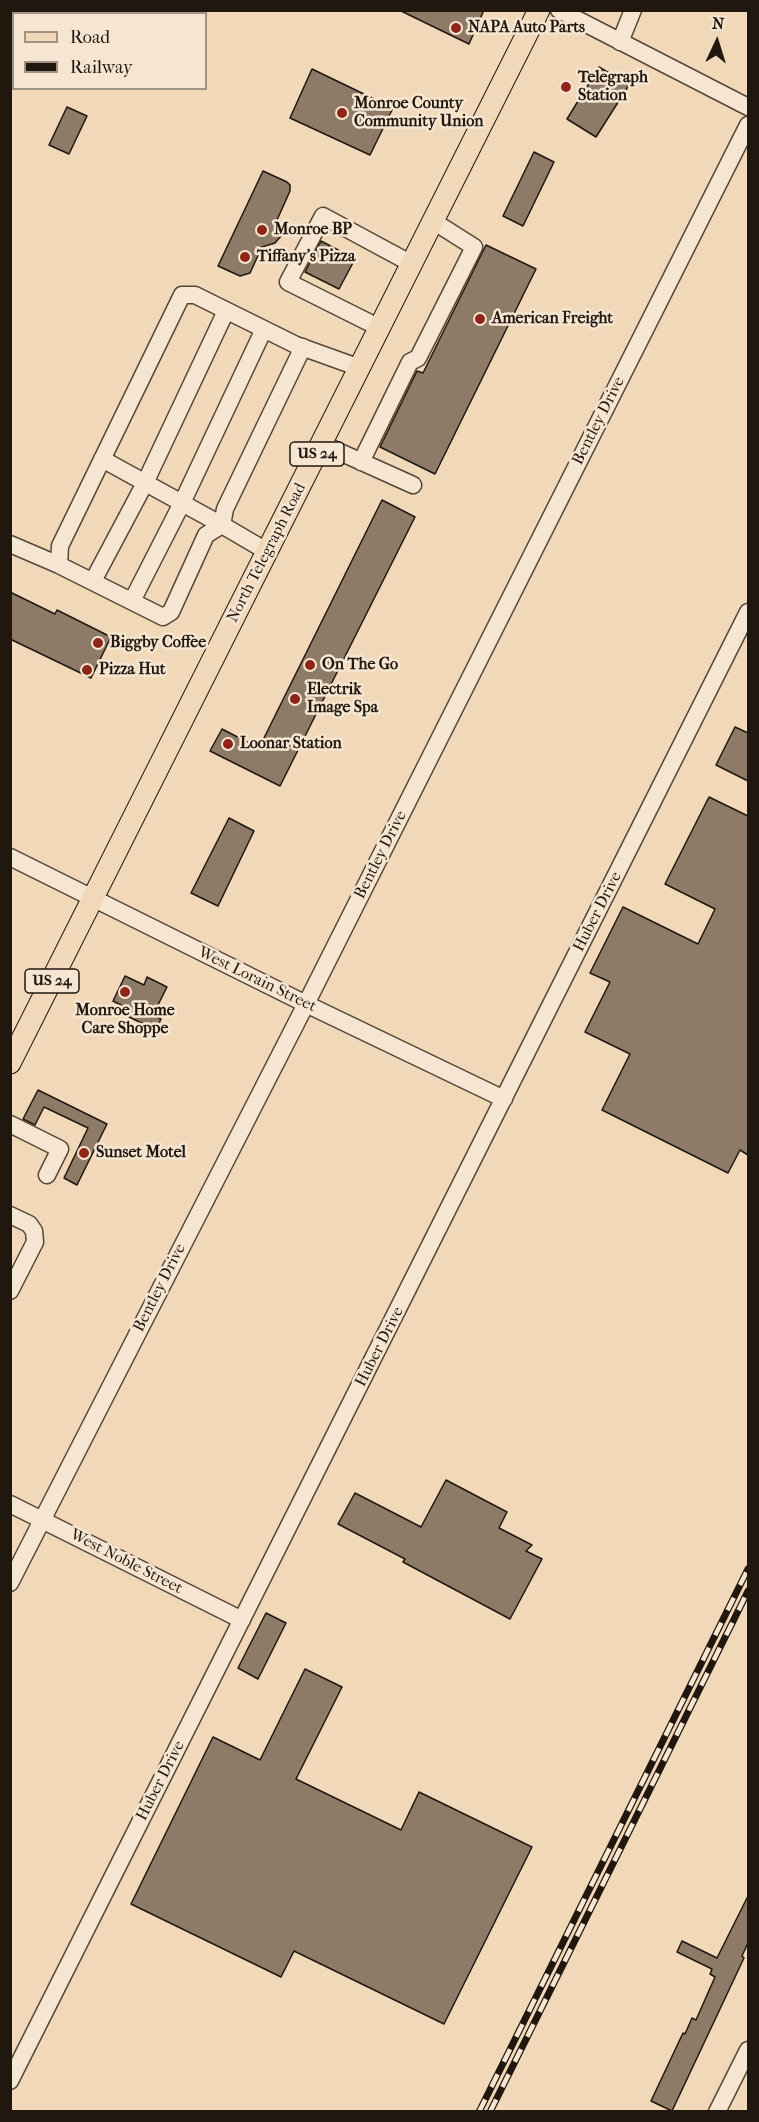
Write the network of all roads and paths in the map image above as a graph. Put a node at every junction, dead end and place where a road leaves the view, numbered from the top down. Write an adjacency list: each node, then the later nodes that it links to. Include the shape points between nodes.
1 (539, 10): 7 (main road, North Telegraph Road / US 24)
2 (559, 10): 4 (street)
3 (633, 10): 4 (street)
4 (620, 42): 5 (street)
5 (748, 107)
6 (748, 125): 29 (street, Bentley Drive)
7 (434, 221): 8 (main road, North Telegraph Road / US 24); 16 (street, via 474,247 418,358 410,362)
8 (412, 264): 10 (main road, North Telegraph Road / US 24); 10 (street, via 323,216 288,282)
9 (226, 311): 11 (street); 15 (street, via 195,295 182,295); 17 (street)
10 (380, 328): 13 (main road, North Telegraph Road / US 24)
11 (264, 329): 12 (street); 19 (street)
12 (303, 347): 13 (street); 20 (street, via 225,509)
13 (360, 368): 14 (main road, North Telegraph Road / US 24)
14 (322, 444): 16 (street); 22 (main road, North Telegraph Road / US 24)
15 (102, 459): 17 (street); 23 (street, via 60,546)
16 (361, 462): 18 (street)
17 (145, 483): 19 (street); 24 (street)
18 (413, 485)
19 (182, 503): 20 (street); 25 (street)
20 (222, 525): 22 (street); 25 (street, via 206,535 171,612 163,617)
21 (10, 544): 23 (street)
22 (268, 552): 28 (main road, North Telegraph Road / US 24)
23 (59, 565): 24 (street)
24 (93, 581): 25 (street)
25 (132, 601)
26 (748, 612): 31 (street, Huber Drive)
27 (10, 857): 28 (street, West Lorain Street)
28 (94, 898): 29 (street, West Lorain Street); 30 (main road, North Telegraph Road / US 24)
29 (306, 1004): 31 (street, West Lorain Street); 37 (street, Bentley Drive)
30 (10, 1063)
31 (504, 1099): 39 (street, Huber Drive)
32 (10, 1124): 33 (street, via 60,1149)
33 (47, 1174)
34 (10, 1215): 35 (street, via 28,1224 35,1242)
35 (10, 1291)
36 (10, 1504): 37 (street, West Noble Street)
37 (42, 1520): 38 (street, Bentley Drive); 39 (street, West Noble Street)
38 (10, 1583)
39 (242, 1620): 41 (street, Huber Drive)
40 (748, 2050): 42 (street)
41 (10, 2081)
42 (717, 2112)

